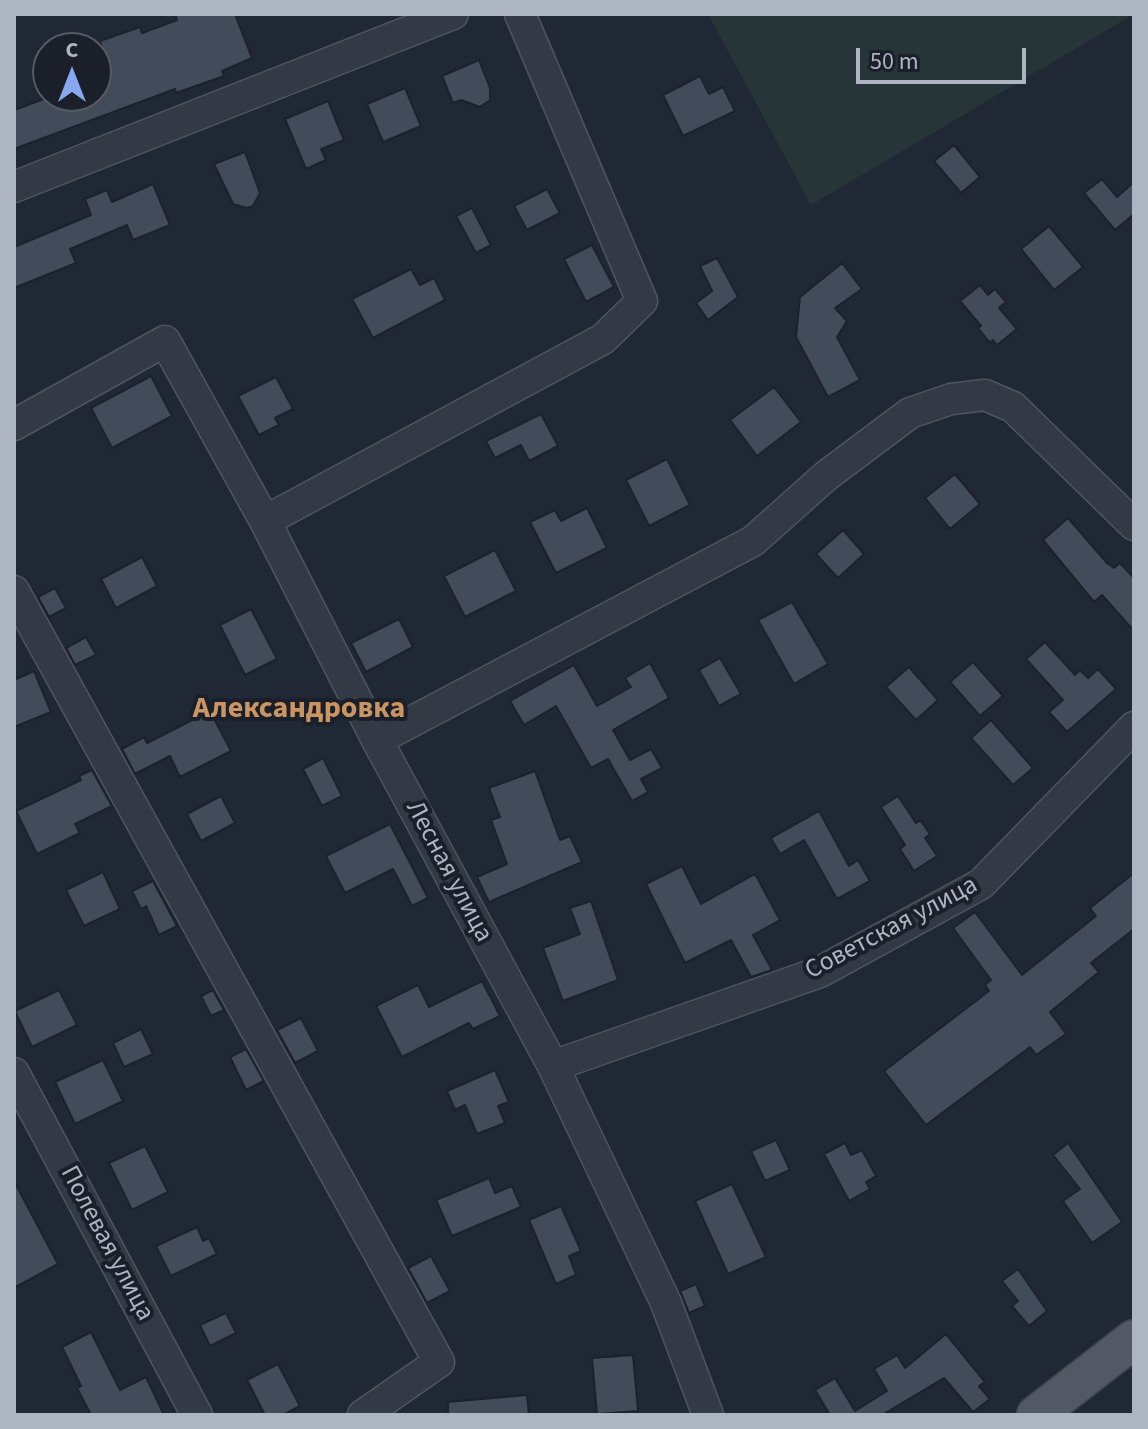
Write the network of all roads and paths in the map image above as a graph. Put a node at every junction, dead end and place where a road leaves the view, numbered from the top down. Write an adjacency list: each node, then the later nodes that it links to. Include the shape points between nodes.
1 (453, 14): 3 (street)
2 (520, 14): 5 (street, via 642,301 603,339)
3 (14, 187)
4 (14, 425): 5 (street, Лесная улица, via 165,341)
5 (265, 521): 9 (street, Лесная улица)
6 (1134, 525): 9 (street, via 1013,407 985,395 951,399 910,413 826,476 753,541)
7 (14, 591): 14 (street, via 439,1362)
8 (1134, 727): 10 (street, Советская улица, via 981,884 820,972)
9 (377, 740): 10 (street, Лесная улица)
10 (553, 1066): 15 (street, Лесная улица, via 666,1303)
11 (14, 1073): 13 (street, Полевая улица)
12 (1134, 1339): 16 (main road)
13 (197, 1415)
14 (363, 1415)
15 (708, 1415)
16 (1036, 1415)

